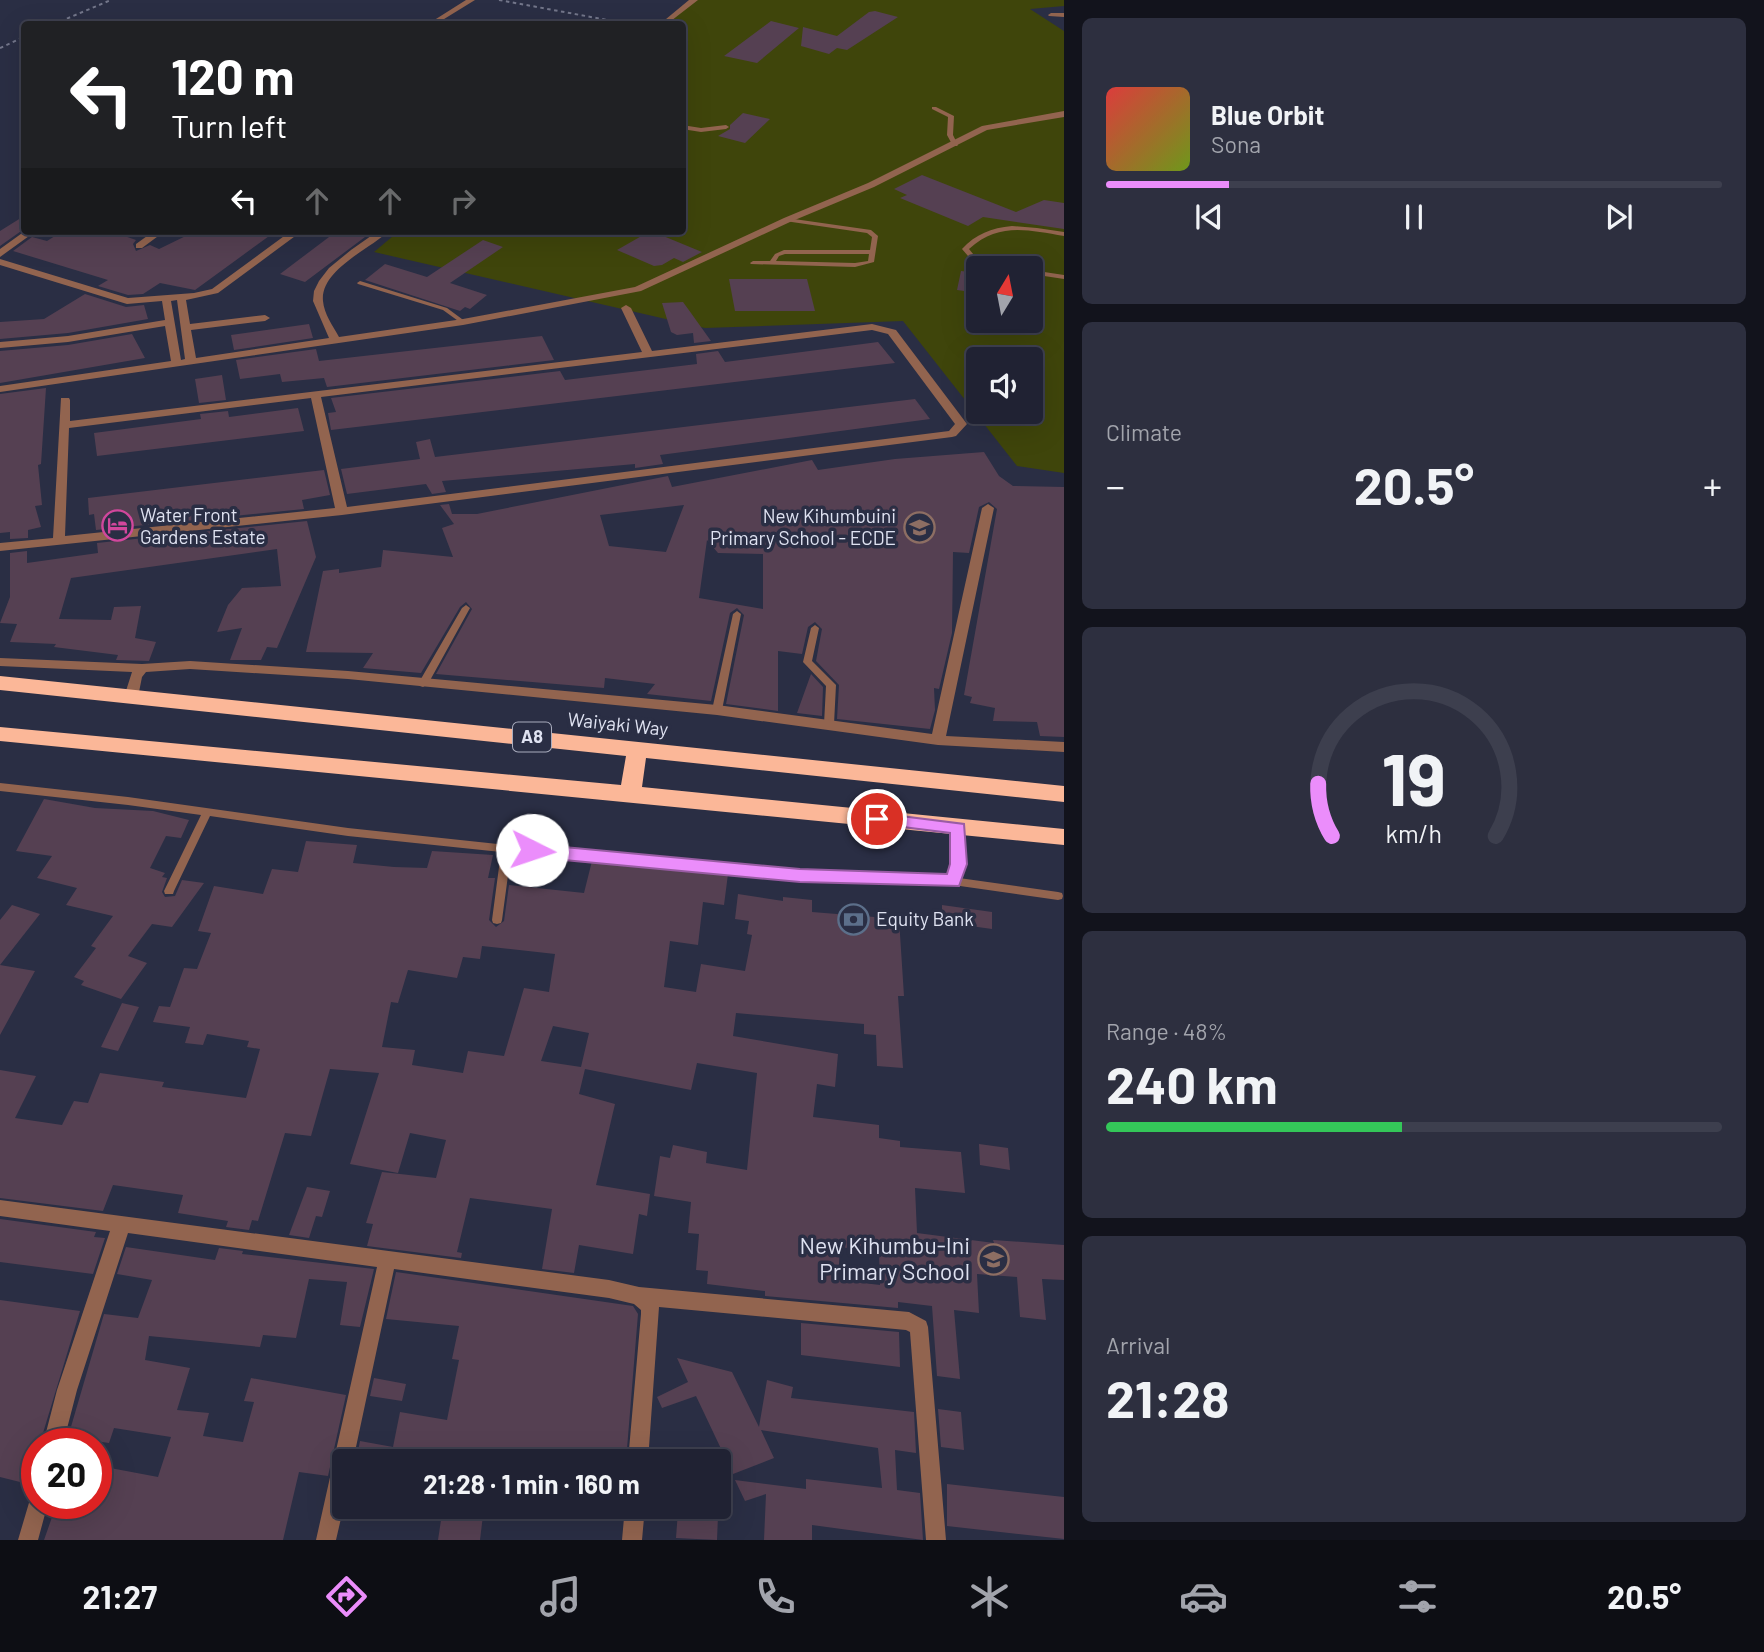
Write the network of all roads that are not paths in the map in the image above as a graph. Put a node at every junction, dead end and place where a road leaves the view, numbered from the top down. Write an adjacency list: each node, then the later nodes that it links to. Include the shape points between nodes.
1 (471, 0): 5 (street)
2 (694, 0): 6 (street)
3 (1051, 15): 4 (lane)
4 (1064, 15)
5 (437, 21)
6 (667, 21)
7 (934, 108): 11 (lane, via 951,116 950,135)
8 (1064, 114): 11 (street, via 985,128)
9 (726, 127): 10 (lane)
10 (686, 128)
11 (955, 145): 12 (street)
12 (787, 220): 19 (lane, via 869,231 875,236); 33 (street, via 638,289)
13 (1064, 234): 21 (lane, via 998,228 973,240 965,249)
14 (26, 235): 20 (street)
15 (154, 235): 18 (street)
16 (292, 235): 28 (street, via 215,291)
17 (379, 235): 35 (street, via 342,262 319,290 318,301)
18 (139, 246)
19 (873, 253): 24 (lane, via 784,252); 24 (lane, via 871,262 865,264)
20 (0, 254)
21 (971, 256)
22 (0, 262): 29 (street, via 118,299)
23 (753, 263): 24 (lane)
24 (772, 263)
25 (1043, 274): 26 (lane)
26 (1064, 277)
27 (360, 283): 33 (lane, via 445,309)
28 (181, 297): 29 (street); 34 (street)
29 (166, 298): 32 (street)
30 (626, 309): 37 (street)
31 (265, 318): 34 (street)
32 (170, 322): 36 (street); 39 (street)
33 (463, 322): 35 (street)
34 (186, 328): 38 (street)
35 (336, 341): 38 (street)
36 (0, 345)
37 (648, 353): 41 (street); 45 (street, via 872,327 892,332 961,424 952,433)
38 (191, 362): 39 (street)
39 (177, 365): 40 (street)
40 (0, 389)
41 (314, 394): 43 (street); 45 (street)
42 (65, 400): 43 (street)
43 (66, 425): 46 (street)
44 (988, 508): 59 (street)
45 (342, 511): 46 (street)
46 (59, 542): 47 (street)
47 (0, 547)
48 (466, 608): 54 (lane)
49 (737, 614): 56 (lane)
50 (815, 628): 57 (lane, via 807,662 831,685)
51 (0, 662): 52 (street)
52 (142, 668): 54 (street, via 190,665); 55 (street)
53 (0, 683): 55 (highway, Waiyaki Way / A8)
54 (423, 684): 56 (street)
55 (131, 697): 61 (highway, Waiyaki Way / A8)
56 (717, 710): 57 (street)
57 (829, 724): 59 (street)
58 (0, 734): 63 (highway)
59 (938, 740): 60 (street)
60 (1064, 747)
61 (637, 749): 63 (highway); 64 (highway, Waiyaki Way / A8)
62 (0, 787): 65 (lane)
63 (630, 793): 66 (highway)
64 (1064, 794)
65 (207, 813): 70 (lane); 72 (lane)
66 (958, 828): 67 (highway); 71 (lane, via 959,864)
67 (993, 832): 68 (highway); 69 (highway)
68 (1064, 837)
69 (1064, 844)
70 (506, 849): 71 (lane, via 800,875); 74 (lane)
71 (953, 881): 73 (lane)
72 (169, 891)
73 (1058, 896)
74 (497, 920)
75 (0, 1208): 76 (street)
76 (121, 1226): 77 (street, via 141,1225); 79 (street)
77 (387, 1261): 78 (street); 84 (street)
78 (639, 1296): 80 (street, via 650,1306 650,1314); 86 (street, via 909,1321 919,1327)
79 (57, 1428)
80 (639, 1449)
81 (33, 1519): 83 (street)
82 (634, 1519): 85 (street)
83 (28, 1540)
84 (326, 1540)
85 (632, 1540)
86 (936, 1540)

